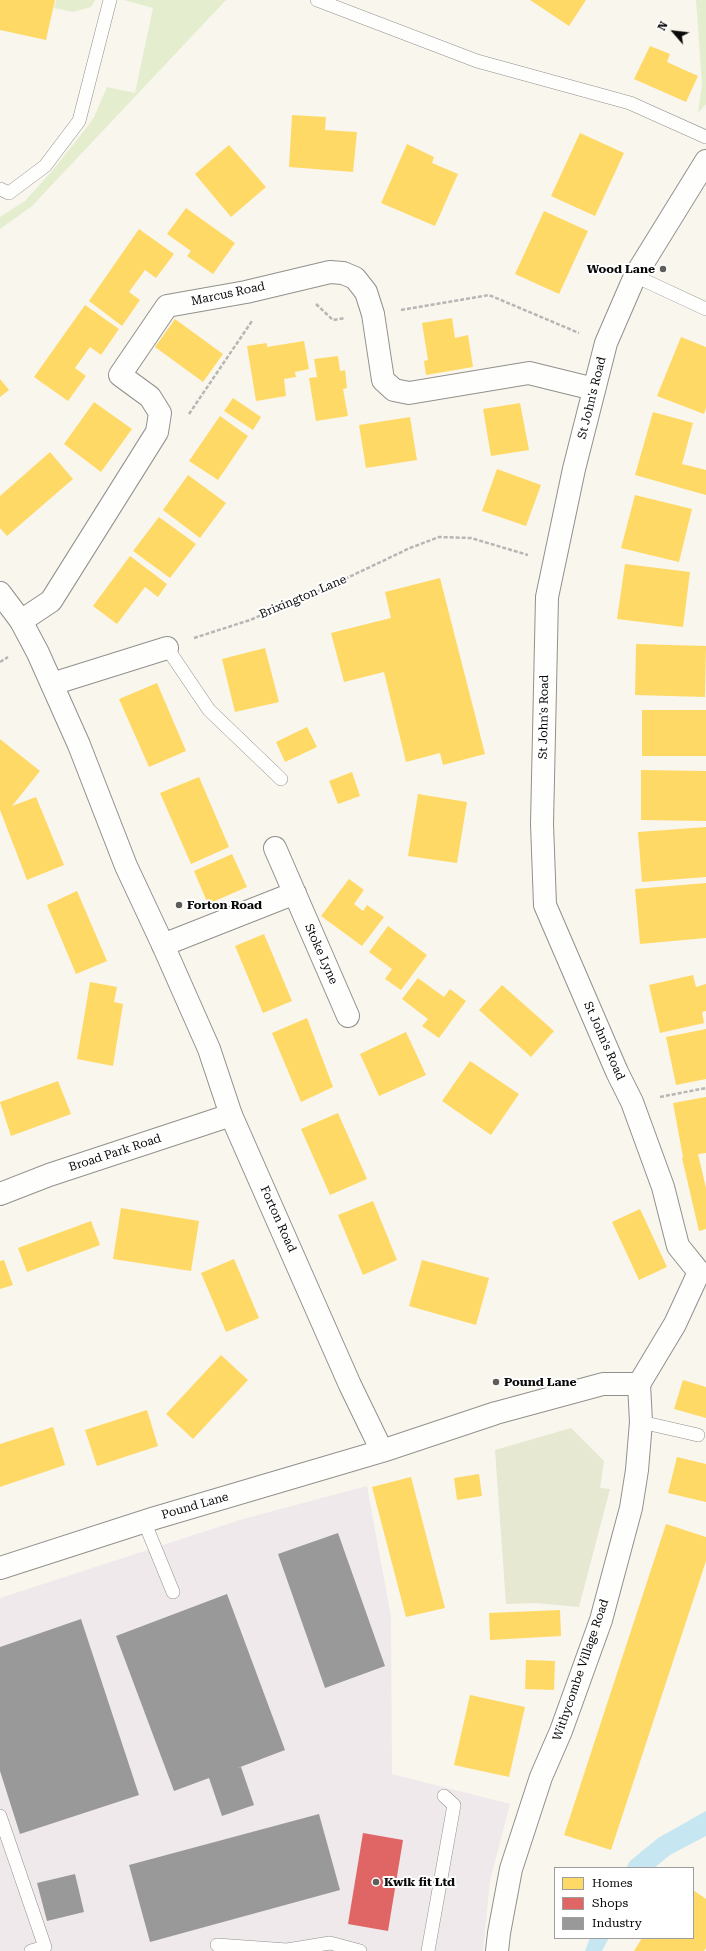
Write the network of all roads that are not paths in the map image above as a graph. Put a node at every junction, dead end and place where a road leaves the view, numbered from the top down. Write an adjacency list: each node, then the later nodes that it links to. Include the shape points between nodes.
1 (110, 0): 5 (lane, via 79,121 44,166 9,193)
2 (317, 0): 3 (lane, via 477,61 630,103)
3 (706, 137)
4 (706, 161): 6 (street, St John's Road)
5 (0, 189)
6 (635, 276): 7 (lane); 8 (street, St John's Road, via 606,343)
7 (706, 309)
8 (594, 389): 10 (street, Marcus Road, via 529,373 409,393 394,390 383,380 374,314 366,292 355,278 343,273 330,272 246,292 167,306 120,375 150,397 160,414 157,432 51,601); 20 (street, St John's Road, via 547,597 542,824 545,906 632,1102 663,1187 678,1246)
9 (0, 593): 10 (street, Forton Road)
10 (21, 621): 12 (street, Forton Road)
11 (167, 648): 12 (street); 13 (lane, via 210,710)
12 (52, 684): 16 (street, Forton Road, via 79,745 126,866)
13 (281, 779)
14 (275, 848): 15 (street, Stoke Lyne)
15 (295, 893): 16 (street); 17 (street, Stoke Lyne)
16 (163, 945): 18 (street, Forton Road, via 209,1049)
17 (348, 1016)
18 (231, 1115): 19 (street, Broad Park Road, via 49,1175); 24 (street, Forton Road)
19 (0, 1194)
20 (703, 1271): 21 (street)
21 (640, 1384): 22 (street, Withycombe Village Road); 24 (street, Pound Lane, via 603,1384 496,1413)
22 (641, 1422): 23 (lane); 34 (street, Withycombe Village Road, via 631,1508 601,1620 561,1731 541,1777 511,1868)
23 (698, 1435)
24 (382, 1452): 25 (street, Pound Lane)
25 (144, 1521): 26 (street, Pound Lane); 27 (lane)
26 (0, 1568)
27 (172, 1592)
28 (444, 1796): 33 (lane, via 454,1805)
29 (0, 1816): 31 (lane, via 45,1947)
30 (216, 1945): 32 (lane, via 287,1950 330,1943)
31 (31, 1951)
32 (360, 1951)
33 (428, 1951)
34 (497, 1951)

